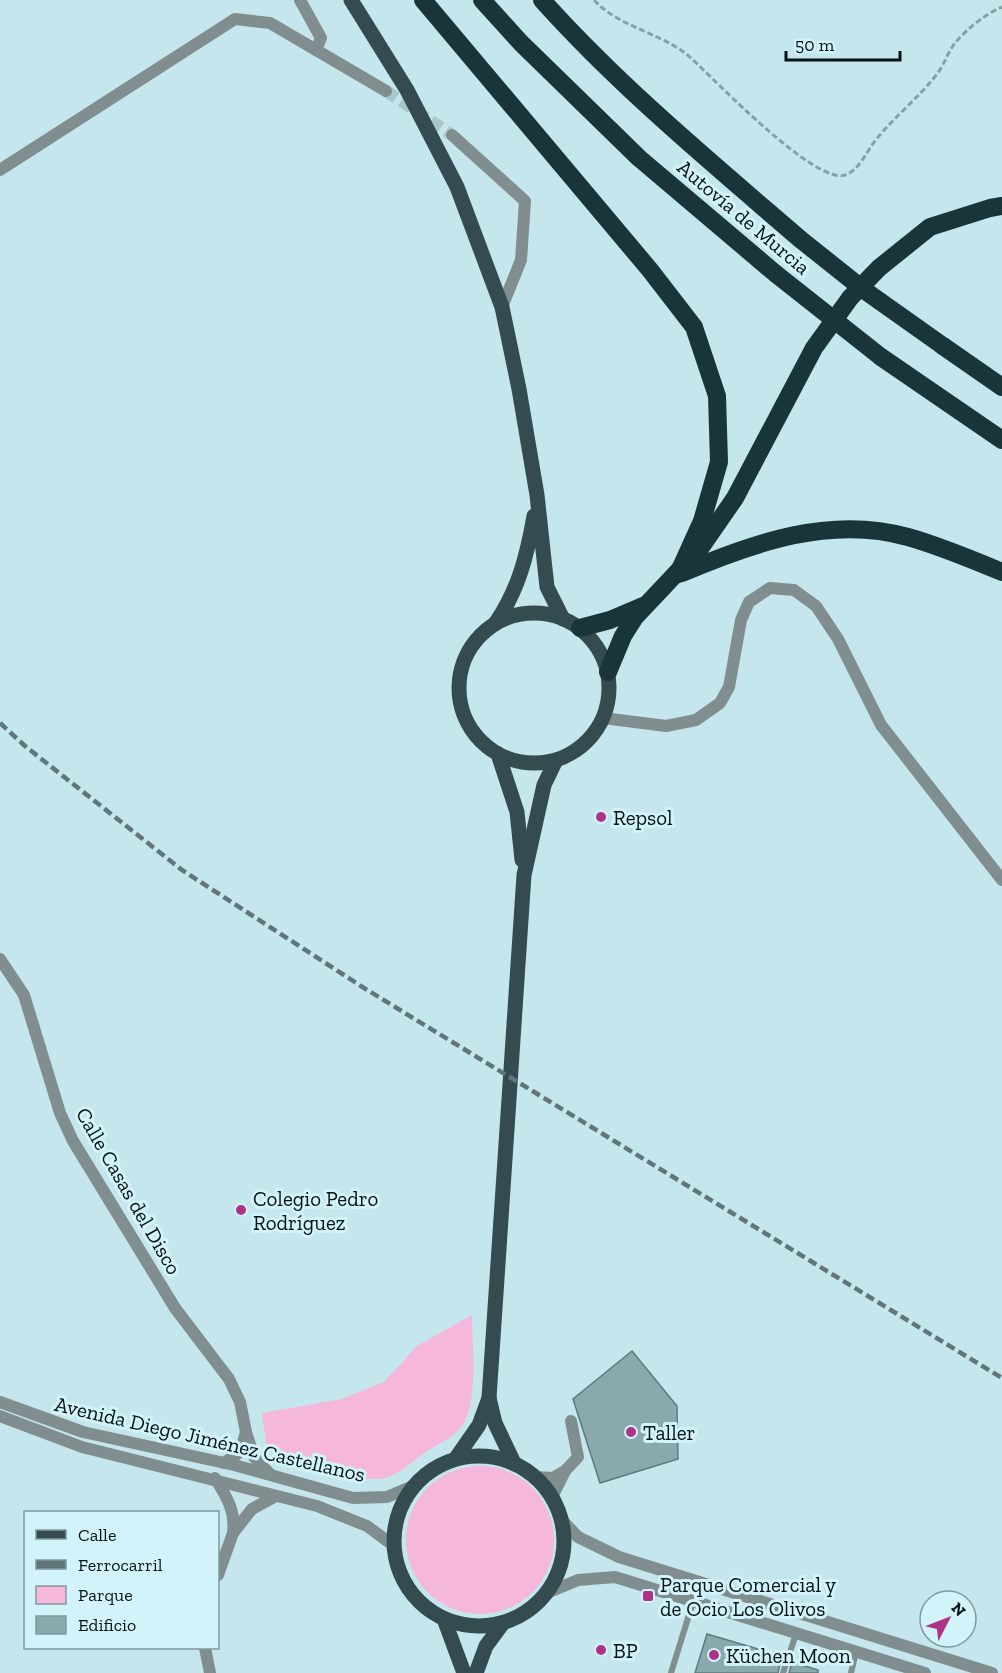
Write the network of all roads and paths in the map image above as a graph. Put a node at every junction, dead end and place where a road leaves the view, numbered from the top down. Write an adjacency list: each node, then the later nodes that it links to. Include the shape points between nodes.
1 (300, 0): 8 (street, via 321,38)
2 (351, 0): 13 (main road, via 407,90 457,187)
3 (423, 0): 18 (highway, via 694,327 717,396 719,462 702,521)
4 (482, 0): 15 (highway, Autovía de Murcia, bridge, via 639,159 881,357)
5 (542, 0): 14 (highway, Autovía de Murcia, bridge, via 697,150 800,239 864,290)
6 (594, 0): 7 (path, via 625,23 671,42 752,118 790,148 836,175 845,175 862,162 873,144 933,79 954,44 989,13)
7 (1002, 8)
8 (316, 50): 9 (street); 11 (street, via 270,23 235,19)
9 (386, 91)
10 (452, 135): 13 (street, via 525,201 521,260)
11 (0, 170)
12 (1002, 206): 18 (highway, via 930,227 879,268 850,298 814,348 735,498)
13 (502, 307): 16 (main road)
14 (1002, 385)
15 (1002, 440)
16 (537, 495): 20 (main road, via 547,587); 21 (main road, via 528,551 518,583)
17 (1002, 572): 18 (highway, via 906,536 843,529 768,541)
18 (678, 574): 19 (highway)
19 (644, 606): 22 (highway); 23 (highway, via 623,636)
20 (563, 619): 21 (main road, via 540,613 516,615); 22 (main road)
21 (495, 624): 25 (main road, via 478,638 465,657 460,701 467,722 480,740)
22 (580, 628): 23 (main road, via 593,641)
23 (608, 672): 24 (main road, via 609,696)
24 (603, 718): 26 (main road, via 592,737 576,751); 28 (street, via 666,726 696,720 720,703 729,687 741,620 749,602 771,588 794,590 816,606 838,639 881,725)
25 (498, 754): 26 (main road, via 516,761); 27 (main road, via 517,812)
26 (556, 760): 27 (main road, via 542,795)
27 (524, 875): 30 (main road)
28 (1002, 880)
29 (0, 959): 34 (street, Calle Casas del Disco, via 24,995 60,1113 73,1142 176,1308 230,1379)
30 (489, 1398): 35 (main road, via 479,1425); 37 (main road, via 495,1423)
31 (0, 1402): 36 (street, Avenida Diego Jiménez Castellanos, via 83,1432)
32 (0, 1416): 41 (street, Avenida Diego Jiménez Castellanos, via 82,1447)
33 (571, 1421): 38 (street, via 578,1457)
34 (246, 1432): 36 (street, via 240,1452); 39 (street, Calle Casas del Disco, via 254,1458)
35 (456, 1458): 37 (main road, via 485,1455); 42 (main road, via 432,1469)
36 (224, 1463): 39 (street, Avenida Diego Jiménez Castellanos)
37 (514, 1463): 40 (main road)
38 (565, 1471): 40 (street, via 553,1478); 44 (street)
39 (270, 1475): 42 (street, Avenida Diego Jiménez Castellanos, via 353,1498 387,1497)
40 (535, 1477): 44 (main road)
41 (215, 1478): 43 (street, Avenida Diego Jiménez Castellanos); 46 (street, via 231,1507)
42 (413, 1486): 47 (main road, via 398,1514)
43 (276, 1496): 46 (street, via 252,1509); 47 (street, Avenida Diego Jiménez Castellanos, via 346,1515)
44 (552, 1497): 45 (main road)
45 (562, 1520): 49 (main road, via 561,1562); 63 (street, via 578,1537 619,1557)
46 (233, 1533): 48 (street)
47 (394, 1546): 51 (main road, via 398,1569 409,1589 424,1606)
48 (219, 1572)
49 (547, 1593): 50 (street, via 578,1580 615,1577); 52 (main road, via 528,1611)
50 (693, 1601): 53 (street); 59 (lane)
51 (444, 1619): 52 (main road, via 473,1626); 57 (main road)
52 (503, 1623): 58 (main road, via 486,1646)
53 (796, 1633): 55 (street); 60 (lane)
54 (205, 1649): 56 (street)
55 (856, 1652): 61 (lane); 62 (street)
56 (210, 1673)
57 (464, 1673)
58 (476, 1673)
59 (671, 1673)
60 (783, 1673)
61 (851, 1673)
62 (925, 1673)
63 (992, 1673)

